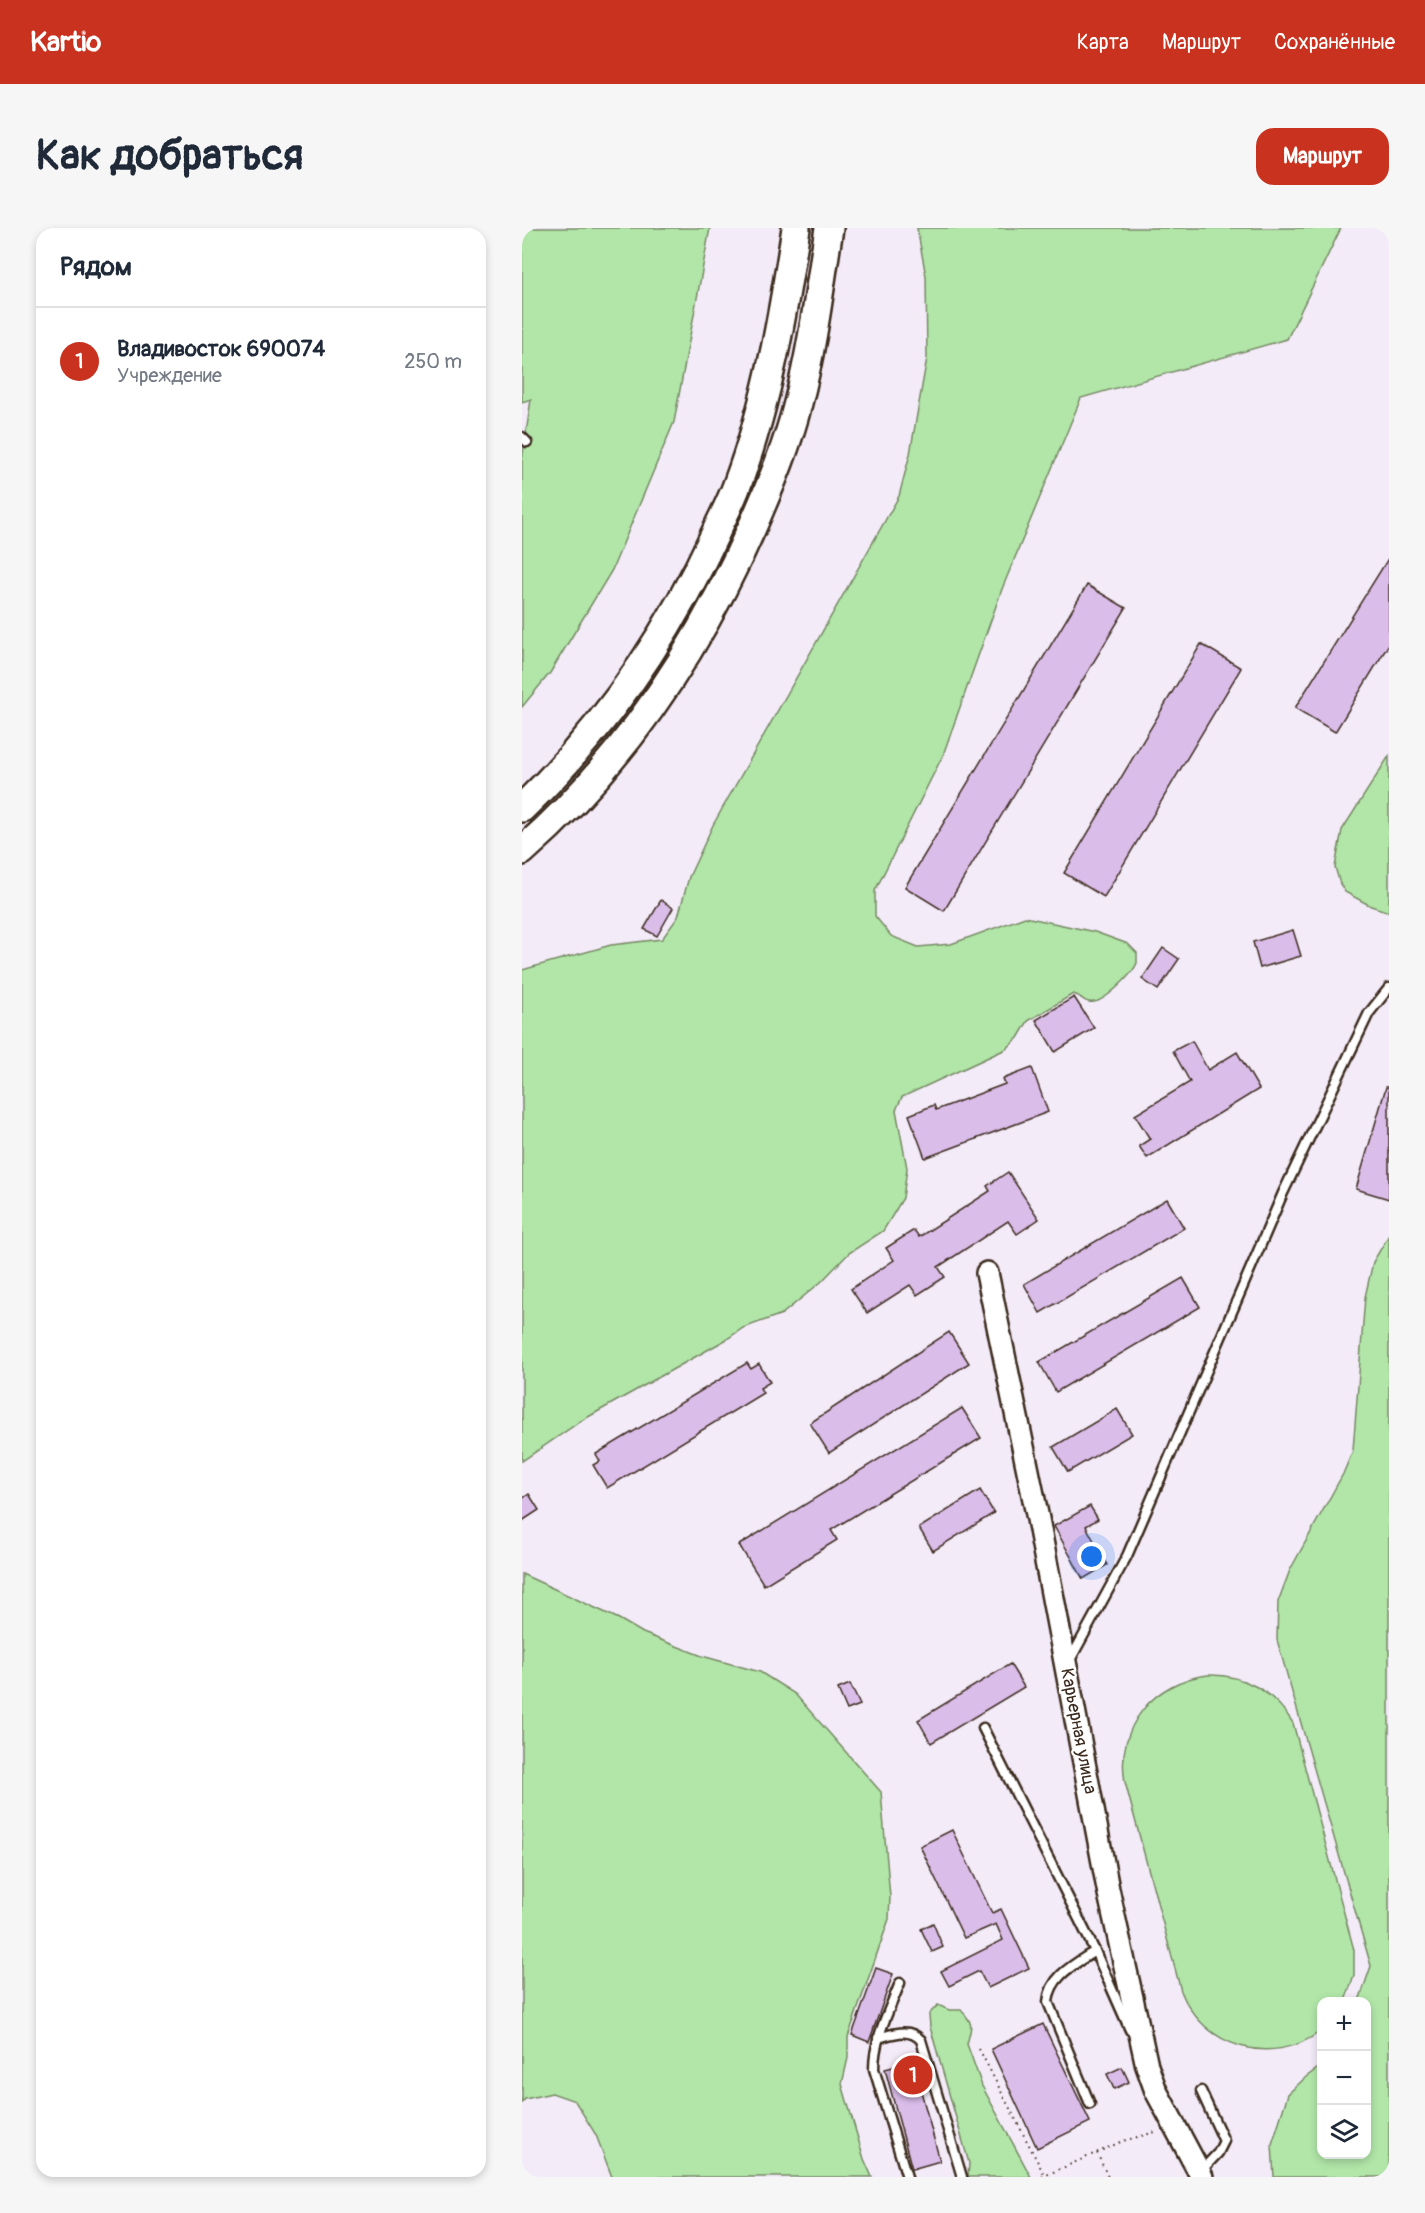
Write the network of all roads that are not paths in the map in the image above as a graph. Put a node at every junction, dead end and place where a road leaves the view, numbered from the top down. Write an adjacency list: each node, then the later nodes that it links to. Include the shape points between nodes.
1 (796, 228): 3 (highway, via 775,351 754,434 737,486 709,546 680,604 620,699)
2 (829, 228): 4 (highway, via 798,404 770,487 737,562 698,637 661,693 585,788)
3 (522, 808)
4 (522, 851)
5 (1389, 988): 7 (lane, via 1370,1012 1283,1193 1127,1556)
6 (987, 1274): 7 (street, Карьерная улица)
7 (1067, 1666): 12 (street, Карьерная улица, via 1108,1889)
8 (983, 1728): 9 (lane)
9 (1095, 1951): 12 (lane); 14 (lane, via 1057,1978 1048,2002)
10 (900, 1983): 11 (lane)
11 (878, 2037): 16 (lane, via 874,2069); 17 (lane, via 909,2031 921,2040)
12 (1147, 2066): 15 (street, Карьерная улица, via 1156,2091)
13 (1201, 2091): 15 (lane, via 1224,2141)
14 (1090, 2104)
15 (1201, 2174)
16 (907, 2177)
17 (962, 2177)

